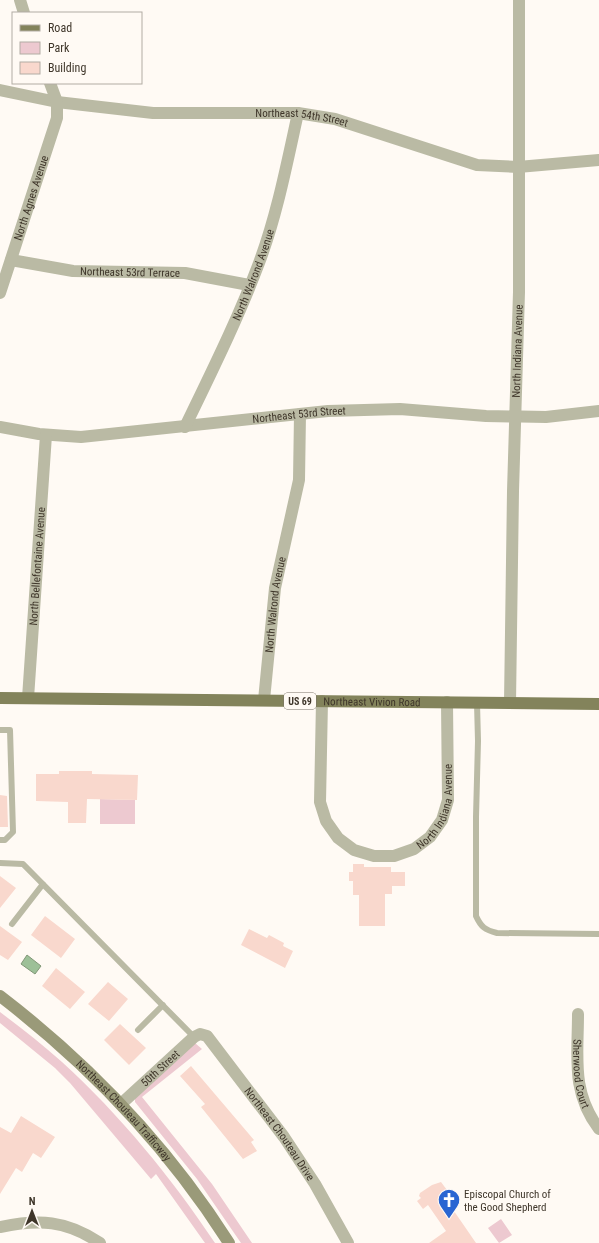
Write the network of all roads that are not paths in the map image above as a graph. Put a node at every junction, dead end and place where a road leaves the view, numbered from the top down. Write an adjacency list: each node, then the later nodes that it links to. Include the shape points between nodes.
1 (20, 0): 3 (street)
2 (519, 0): 9 (street, North Indiana Avenue)
3 (24, 12)
4 (50, 84): 6 (street)
5 (0, 90): 6 (street, Northeast 54th Street)
6 (57, 102): 7 (street, Northeast 54th Street, via 153,113); 10 (street, North Agnes Avenue, via 57,118)
7 (298, 113): 9 (street, Northeast 54th Street, via 335,119 477,165); 11 (street, North Walrond Avenue, via 280,190 259,263)
8 (599, 160): 9 (street, Northeast 54th Street)
9 (518, 167): 15 (street, North Indiana Avenue, via 519,292)
10 (11, 260): 11 (street, Northeast 53rd Terrace, via 73,271 185,273); 12 (street, North Agnes Avenue)
11 (249, 285): 17 (street, North Walrond Avenue, via 238,315)
12 (0, 293)
13 (599, 411): 15 (street, Northeast 53rd Street, via 546,417)
14 (300, 414): 15 (street, Northeast 53rd Street, via 371,408); 17 (street, Northeast 53rd Street); 21 (street, North Walrond Avenue, via 299,480 275,588)
15 (515, 416): 25 (street, North Indiana Avenue)
16 (0, 427): 18 (street, Northeast 53rd Street)
17 (185, 427): 18 (street, Northeast 53rd Street, via 81,437)
18 (46, 434): 20 (street, North Bellefontaine Avenue)
19 (0, 698): 20 (main road, Northeast Vivion Road / US 69)
20 (28, 698): 21 (main road, Northeast Vivion Road / US 69)
21 (264, 700): 22 (main road, Northeast Vivion Road / US 69)
22 (322, 701): 23 (main road, Northeast Vivion Road / US 69); 23 (street, North Indiana Avenue, via 320,802 326,821 338,838 354,850 374,856 394,856 414,849 430,837 442,820 448,800)
23 (447, 702): 24 (main road, Northeast Vivion Road / US 69)
24 (477, 703): 25 (main road, Northeast Vivion Road / US 69); 32 (lane, via 476,916 479,924 485,930 497,933)
25 (510, 703): 26 (main road, Northeast Vivion Road / US 69)
26 (599, 704)
27 (0, 730): 28 (lane, via 10,730 13,832 5,840)
28 (0, 840)
29 (0, 862): 30 (lane, via 23,864)
30 (43, 884): 31 (lane); 34 (lane)
31 (12, 924)
32 (599, 934)
33 (0, 996): 38 (main road, Northeast Chouteau Trafficway, via 57,1043)
34 (163, 1005): 36 (lane); 37 (lane)
35 (578, 1014): 39 (street, Sherwood Court, via 580,1092 584,1106)
36 (138, 1030)
37 (197, 1036): 38 (street, 50th Street); 43 (street, Northeast Chouteau Drive, via 207,1036 284,1137 315,1184)
38 (121, 1104): 42 (main road, Northeast Chouteau Trafficway, via 177,1169)
39 (599, 1129)
40 (0, 1227): 41 (street, via 48,1222 76,1229)
41 (100, 1243)
42 (229, 1243)
43 (348, 1243)

